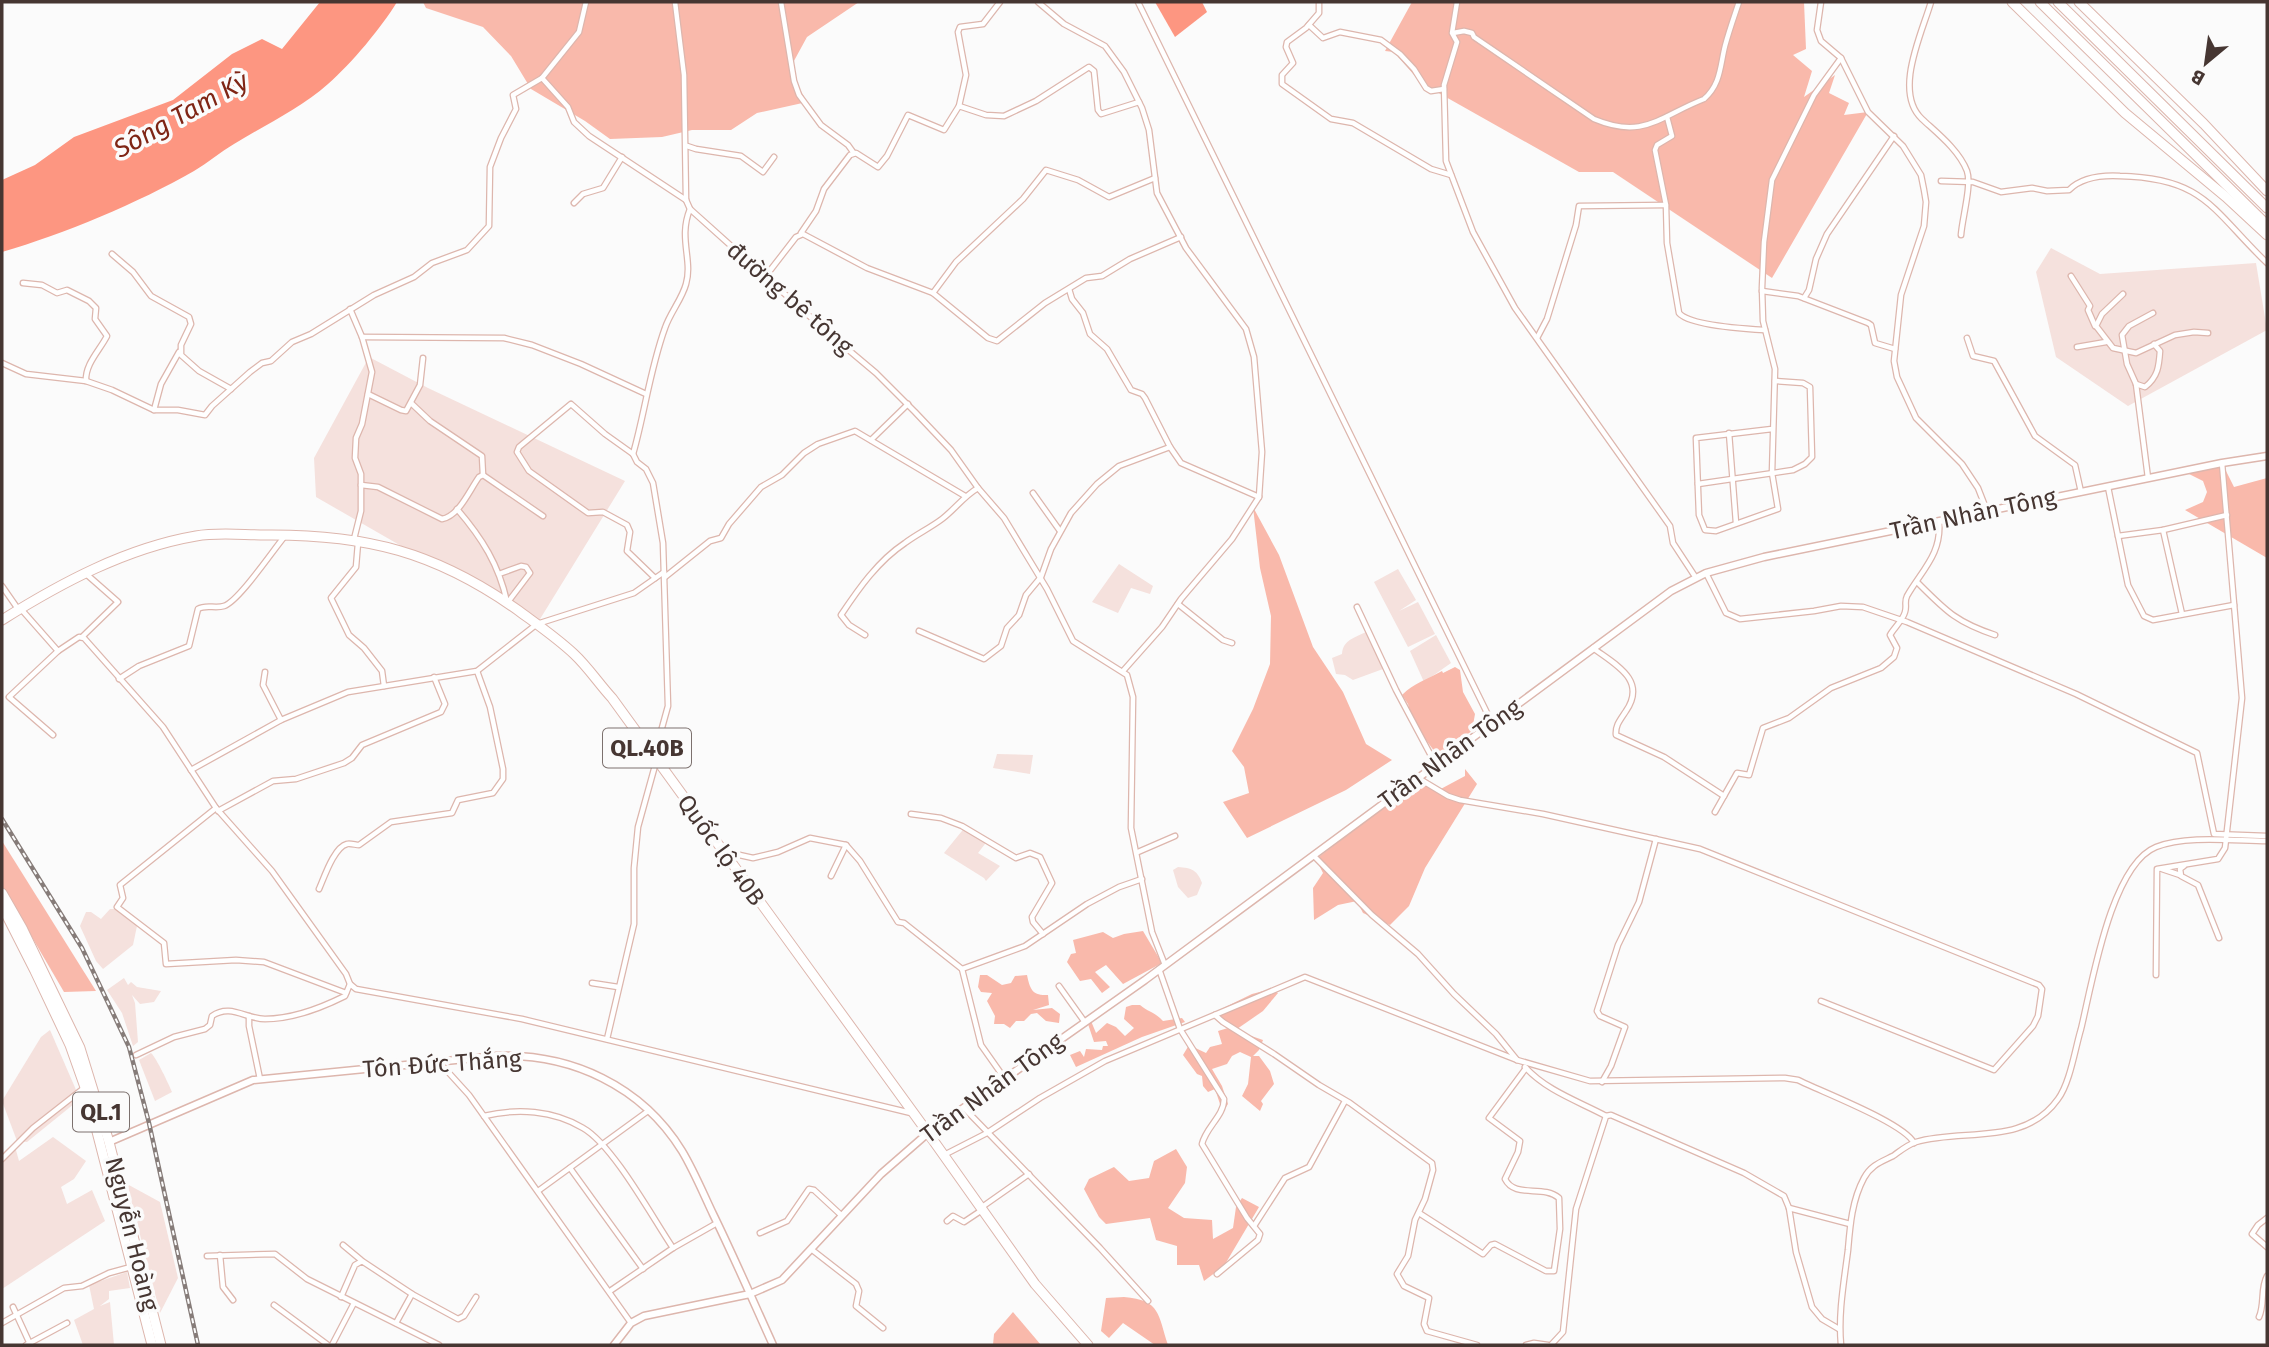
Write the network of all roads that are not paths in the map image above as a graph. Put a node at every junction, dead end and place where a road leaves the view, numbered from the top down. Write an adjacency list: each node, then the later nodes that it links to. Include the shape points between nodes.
1 (586, 2): 19 (street, via 579,32)
2 (675, 2): 25 (street, đường bê tông)
3 (781, 2): 26 (street, via 799,95 821,125)
4 (1000, 2): 22 (street, via 983,24 960,27 958,32 965,79)
5 (1038, 2): 21 (street, via 1064,24 1105,46)
6 (1138, 2): 141 (street)
7 (1319, 2): 16 (street, via 1320,11)
8 (1457, 2): 17 (street)
9 (1739, 2): 23 (street, via 1717,84 1704,99)
10 (1821, 2): 18 (street, via 1817,30 1821,41)
11 (1931, 2): 32 (street, via 1908,76 1911,101 1920,118 1959,157)
12 (2012, 2): 42 (highway, via 2125,113)
13 (2040, 2): 39 (highway)
14 (2058, 2): 37 (highway)
15 (2079, 2): 33 (highway)
16 (1309, 25): 20 (street, via 1323,38 1340,32 1385,42 1414,69 1426,88); 29 (street, via 1287,42 1293,63 1282,75 1285,88 1331,120 1353,122 1431,169)
17 (1452, 33): 20 (street, via 1457,42); 23 (street, via 1472,33 1612,127 1641,127)
18 (1841, 58): 24 (street, via 1868,112); 50 (street, via 1814,95 1772,180)
19 (542, 78): 27 (street, via 568,107 574,122); 54 (street, via 513,94 516,109 490,167 489,226 467,250 432,263)
20 (1444, 89): 29 (street, via 1446,162)
21 (1139, 102): 22 (street, via 1099,112 1094,71 1089,67 1004,116); 30 (street, via 1149,130)
22 (959, 106): 26 (street, via 946,130 908,115 878,167)
23 (1667, 117): 36 (street, via 1672,136 1655,150)
24 (1894, 136): 53 (street, via 1827,234); 65 (street, via 1921,175 1926,202 1924,226 1901,295)
25 (687, 146): 28 (street, via 741,156 763,172); 34 (street, đường bê tông)
26 (853, 152): 40 (street, via 822,191 817,211)
27 (622, 157): 34 (street); 35 (street, via 603,188 583,194)
28 (774, 157)
29 (1451, 175): 60 (street, via 1473,232)
30 (1155, 178): 43 (street, via 1157,193); 51 (street, via 1106,197 1078,180 1046,170 1023,200 962,256)
31 (1941, 181): 32 (street)
32 (1968, 182): 41 (street); 45 (street, via 2001,192 2069,190 2077,182 2117,175 2172,181 2205,198)
33 (2267, 191)
34 (687, 201): 38 (street, đường bê tông)
35 (574, 203)
36 (1666, 205): 57 (street, via 1668,250 1680,315 1729,329); 60 (street, via 1579,206 1547,319)
37 (2267, 208)
38 (690, 209): 47 (street, đường bê tông); 75 (street, via 684,234 686,285 665,327)
39 (2267, 225)
40 (801, 234): 47 (street); 51 (street, via 867,268)
41 (1961, 235)
42 (2267, 235)
43 (1181, 237): 49 (street); 97 (street, via 1246,329 1258,396)
44 (112, 254): 67 (street, via 151,296 191,319)
45 (2267, 263)
46 (2071, 276): 56 (street, via 2091,306 2088,310)
47 (765, 277): 77 (street, đường bê tông)
48 (23, 283): 70 (street, via 57,292 67,290 96,308 95,319 107,336 90,364)
49 (1069, 289): 51 (street, via 995,341); 82 (street, via 1090,334 1107,349 1131,390 1145,398)
50 (1762, 291): 53 (street); 57 (street)
51 (933, 293)
52 (2123, 294): 56 (street, via 2102,314)
53 (1804, 298): 65 (street, via 1868,323 1875,343)
54 (350, 309): 59 (street); 73 (street, via 292,342)
55 (2153, 313): 66 (street, via 2123,332)
56 (2096, 327): 62 (street)
57 (1765, 330): 71 (street)
58 (2208, 333): 63 (street, via 2175,335)
59 (362, 337): 74 (street, via 372,372); 75 (street, via 504,338 581,364)
60 (1537, 338): 115 (street, via 1670,526 1673,543)
61 (1967, 338): 94 (street, via 1973,355 1994,361 2035,436 2075,465)
62 (2106, 342): 64 (street); 66 (street)
63 (2154, 344): 66 (street, via 2136,353); 72 (street, via 2160,351 2159,368 2145,387)
64 (2077, 347)
65 (1895, 349): 99 (street, via 1897,377 1916,418 1962,464)
66 (2126, 351): 72 (street)
67 (179, 352): 73 (street, via 199,371); 78 (street, via 164,377)
68 (423, 358): 76 (street, via 420,385)
69 (2, 363): 70 (street, via 26,374)
70 (86, 381): 78 (street)
71 (1774, 381): 79 (street); 86 (street, via 1811,388 1812,457 1798,468)
72 (2136, 384): 89 (street)
73 (231, 389): 78 (street, via 205,415)
74 (368, 394): 76 (street, via 401,411); 91 (street, via 356,438)
75 (646, 394): 83 (street)
76 (411, 403): 87 (street, via 482,456)
77 (908, 404): 81 (street); 93 (street, đường bê tông, via 951,450)
78 (154, 410)
79 (1772, 429): 80 (street); 86 (street)
80 (1729, 433): 88 (street); 90 (street, via 1696,438)
81 (871, 440): 96 (street); 112 (street, via 855,431 804,453 782,475 761,487 721,538 710,541)
82 (1170, 447): 97 (street, via 1181,463); 105 (street, via 1119,466 1097,484)
83 (633, 454): 112 (street, via 653,483); 114 (street, via 571,404 517,452 529,471 588,513 603,512 627,525 628,551)
84 (2267, 456): 85 (street, Trần Nhân Tông)
85 (2222, 463): 89 (street, Trần Nhân Tông); 100 (street)
86 (1772, 472): 88 (street); 103 (street, via 1777,510)
87 (482, 475): 98 (street); 101 (street)
88 (1734, 478): 90 (street); 103 (street)
89 (2148, 479): 92 (street, Trần Nhân Tông)
90 (1698, 484): 103 (street, via 1699,515 1705,530)
91 (361, 485): 98 (street, via 378,487 442,519); 108 (street)
92 (2108, 486): 94 (street, Trần Nhân Tông); 107 (street)
93 (978, 488): 96 (street); 113 (street, đường bê tông, via 1004,518)
94 (2081, 492): 99 (street, Trần Nhân Tông)
95 (1033, 493): 105 (street)
96 (965, 496): 128 (street, via 865,580 841,615)
97 (1259, 497): 119 (street, via 1232,539)
98 (457, 509): 111 (street, via 484,543)
99 (1987, 511): 102 (street, Trần Nhân Tông)
100 (2227, 515): 104 (street); 120 (street)
101 (543, 516)
102 (1939, 521): 110 (street, Trần Nhân Tông); 116 (street, via 1938,547)
103 (1736, 523)
104 (2163, 530): 107 (street); 123 (street)
105 (1060, 531): 113 (street)
106 (285, 534): 108 (highway, Quốc lộ 40B / QL.40B); 109 (highway, Quốc lộ 40B / QL.40B, via 197,535); 138 (street, via 233,600 224,606 198,609 189,646)
107 (2117, 536): 123 (street, via 2128,585 2144,616 2153,620)
108 (356, 540): 118 (highway, Quốc lộ 40B / QL.40B, via 448,567); 139 (street, via 356,567 331,598 349,635 382,671)
109 (84, 572): 122 (highway, Quốc lộ 40B / QL.40B); 130 (street, via 118,602)
110 (1706, 573): 115 (street, Trần Nhân Tông); 125 (street, via 1731,617 1840,606 1863,607)
111 (499, 574): 118 (street); 118 (street, via 521,565 530,573)
112 (665, 575): 114 (street); 143 (street, via 668,706)
113 (1041, 577): 127 (street, via 1026,595 1001,646 984,659); 135 (street, đường bê tông, via 1073,642)
114 (655, 578): 126 (street, via 634,593)
115 (1696, 578): 132 (street, Trần Nhân Tông, via 1650,605)
116 (1918, 583): 125 (street, via 1908,595); 129 (street, via 1954,618)
117 (2, 586): 122 (street)
118 (507, 603): 126 (highway, Quốc lộ 40B / QL.40B)
119 (1178, 604): 131 (street); 135 (street)
120 (2234, 605): 123 (street); 153 (street, via 2242,698)
121 (1357, 607): 144 (street)
122 (19, 609): 124 (highway, Quốc lộ 40B / QL.40B); 133 (street)
123 (2182, 614)
124 (2, 620)
125 (1901, 620): 147 (street, via 1890,635 1898,650 1889,663 1831,688 1786,720 1763,728 1751,773 1737,773); 153 (street, via 2076,694 2194,751 2214,834)
126 (537, 624): 134 (street); 143 (highway, Quốc lộ 40B / QL.40B, via 575,655)
127 (919, 631)
128 (866, 635)
129 (1995, 635)
130 (82, 637): 133 (street); 138 (street)
131 (1233, 643)
132 (1594, 648): 141 (street, Trần Nhân Tông); 147 (street, via 1626,674 1634,687 1633,700 1616,735 1664,757)
133 (58, 651): 142 (street, via 9,697)
134 (477, 671): 137 (street); 164 (street, via 503,769 503,779 494,793 458,800 452,813 391,822 359,845 344,845)
135 (1123, 671): 157 (street, via 1133,697 1131,828)
136 (265, 672): 140 (street, via 264,688)
137 (434, 677): 139 (street); 148 (street, via 445,704 441,712 362,745 344,763 296,779 273,781)
138 (119, 679): 145 (street, via 163,727)
139 (384, 686): 140 (street, via 348,692)
140 (281, 720): 145 (street)
141 (1492, 724): 144 (street, Trần Nhân Tông)
142 (53, 735)
143 (655, 759): 156 (highway, Quốc lộ 40B / QL.40B); 175 (street, via 638,827 634,924)
144 (1436, 765): 146 (street, Trần Nhân Tông)
145 (191, 771): 148 (street)
146 (1418, 778): 152 (street, via 1460,800); 158 (street, Trần Nhân Tông)
147 (1724, 796): 149 (street)
148 (217, 809): 173 (street, via 272,871); 176 (street, via 120,885 123,898 117,907 164,943 166,964 264,962)
149 (1715, 812)
150 (911, 814): 167 (street, via 962,826 1016,858 1030,853 1040,857 1052,883 1032,917)
151 (1175, 836): 157 (street)
152 (1656, 839): 177 (street, via 1723,858 2042,989 2034,1026 1994,1070); 189 (street, via 1639,902 1618,945 1597,1011 1625,1027)
153 (2224, 839): 154 (street); 159 (street, via 2225,848 2218,859); 200 (street, via 2157,846 2132,868 2108,920 2063,1091 2046,1112 2010,1131)
154 (2267, 839)
155 (846, 845): 156 (street, via 810,838 753,858); 161 (street); 170 (street, via 898,922)
156 (722, 851): 194 (highway, Quốc lộ 40B / QL.40B)
157 (1138, 852): 163 (street)
158 (1313, 855): 169 (street, Trần Nhân Tông); 184 (street, via 1424,959)
159 (2184, 865): 160 (street); 162 (street)
160 (2162, 868): 162 (street); 171 (street, via 2157,869)
161 (831, 876)
162 (2181, 876): 168 (street, via 2198,886)
163 (1142, 879): 167 (street, via 1104,895); 169 (street)
164 (319, 889)
165 (2, 893): 199 (highway, Nguyễn Hoàng / QL.1, via 80,1048)
166 (2, 906): 190 (highway, Nguyễn Hoàng / QL.1, via 70,1045)
167 (1043, 934): 170 (street, via 1018,950)
168 (2219, 938)
169 (1162, 967): 180 (street, Trần Nhân Tông); 181 (street)
170 (962, 969): 188 (street, via 981,1045)
171 (2156, 975)
172 (592, 983): 175 (street)
173 (350, 984): 176 (street); 182 (street, via 364,992)
174 (1059, 986): 180 (street)
175 (618, 988): 182 (street)
176 (346, 993): 179 (street, via 314,1010 272,1018)
177 (1821, 1000)
178 (1215, 1015): 181 (street); 184 (street, via 1308,977); 191 (street)
179 (249, 1016): 183 (street, via 217,1013 205,1028); 187 (street)
180 (1084, 1021): 188 (street, Trần Nhân Tông)
181 (1180, 1029): 198 (street, via 1105,1061); 215 (street, via 1224,1099 1202,1144)
182 (607, 1039): 194 (street)
183 (136, 1055)
184 (1519, 1061): 186 (street); 189 (street)
185 (439, 1062): 187 (street, Tôn Đức Thắng); 193 (street, Tôn Đức Thắng, via 514,1055 565,1063 614,1083); 195 (street)
186 (1526, 1068): 196 (street, via 1548,1087); 209 (street, via 1489,1118 1520,1141 1507,1183 1559,1198 1554,1271 1495,1244 1483,1254)
187 (260, 1079): 199 (street, Tôn Đức Thắng)
188 (1005, 1079): 192 (street, Trần Nhân Tông)
189 (1602, 1082): 200 (street, via 1798,1080 1882,1120)
190 (84, 1088): 203 (street); 224 (highway, Nguyễn Hoàng / QL.1)
191 (1345, 1101): 209 (street, via 1432,1163); 215 (street, via 1309,1167 1285,1178)
192 (964, 1107): 197 (street, Trần Nhân Tông); 198 (street)
193 (648, 1111): 201 (street); 213 (street, Tôn Đức Thắng, via 682,1151)
194 (913, 1113): 197 (highway, Quốc lộ 40B / QL.40B)
195 (484, 1116): 201 (street, via 513,1110 548,1115 583,1128); 206 (street)
196 (1606, 1116): 208 (street, via 1744,1173 1779,1192); 256 (street, via 1576,1209 1563,1332)
197 (928, 1133): 202 (highway, Quốc lộ 40B / QL.40B); 210 (street, Trần Nhân Tông)
198 (987, 1133): 202 (street); 205 (street)
199 (109, 1142): 248 (highway, Nguyễn Hoàng / QL.1)
200 (1914, 1143): 214 (street, via 1868,1171)
201 (602, 1145): 204 (street); 219 (street)
202 (944, 1155): 207 (highway, Quốc lộ 40B / QL.40B)
203 (2, 1159)
204 (570, 1168): 206 (street); 225 (street)
205 (1029, 1174): 207 (street); 234 (street)
206 (538, 1191): 228 (street)
207 (982, 1208): 212 (street, via 967,1222 953,1216); 253 (highway, Quốc lộ 40B / QL.40B, via 1035,1284)
208 (1789, 1208): 214 (street); 245 (street, via 1810,1301 1822,1319)
209 (1419, 1213): 254 (street, via 1398,1279 1429,1298 1424,1324 1429,1333)
210 (841, 1214): 216 (street, via 809,1189 787,1221); 220 (street, Trần Nhân Tông)
211 (2267, 1218): 218 (street, via 2252,1234)
212 (947, 1221)
213 (717, 1223): 219 (street); 230 (street, Tôn Đức Thắng)
214 (1850, 1224): 245 (street)
215 (1254, 1226): 226 (street, via 1260,1234 1258,1240)
216 (760, 1233)
217 (342, 1245): 223 (street)
218 (2267, 1247)
219 (673, 1248): 225 (street)
220 (811, 1248): 230 (street, Trần Nhân Tông, via 782,1280); 244 (street, via 856,1284 856,1306)
221 (220, 1255): 222 (street); 231 (street, via 275,1254); 233 (street, via 223,1287)
222 (206, 1256)
223 (362, 1261): 229 (street); 231 (street, via 355,1265)
224 (132, 1267): 238 (street, via 85,1286 64,1288); 247 (highway, Nguyễn Hoàng / QL.1)
225 (643, 1269): 228 (street)
226 (1217, 1274)
227 (2267, 1276): 239 (street)
228 (610, 1291): 241 (street)
229 (412, 1294): 232 (street, via 460,1319); 243 (street)
230 (750, 1294): 241 (street, Trần Nhân Tông); 252 (street, Tôn Đức Thắng)
231 (341, 1297): 235 (street)
232 (476, 1297)
233 (233, 1300)
234 (1148, 1301)
235 (354, 1303): 243 (street); 249 (street)
236 (274, 1305): 249 (street)
237 (13, 1307): 238 (street)
238 (17, 1315): 242 (street); 246 (street)
239 (2259, 1318)
240 (67, 1323): 246 (street)
241 (631, 1323): 251 (street)
242 (2, 1324)
243 (396, 1324): 250 (street)
244 (883, 1328)
245 (1839, 1329): 257 (street)
246 (29, 1345)
247 (152, 1345)
248 (161, 1345)
249 (330, 1345)
250 (439, 1345)
251 (614, 1345)
252 (773, 1345)
253 (1088, 1345)
254 (1477, 1345)
255 (1527, 1345): 256 (street)
256 (1549, 1345)
257 (1841, 1345)

